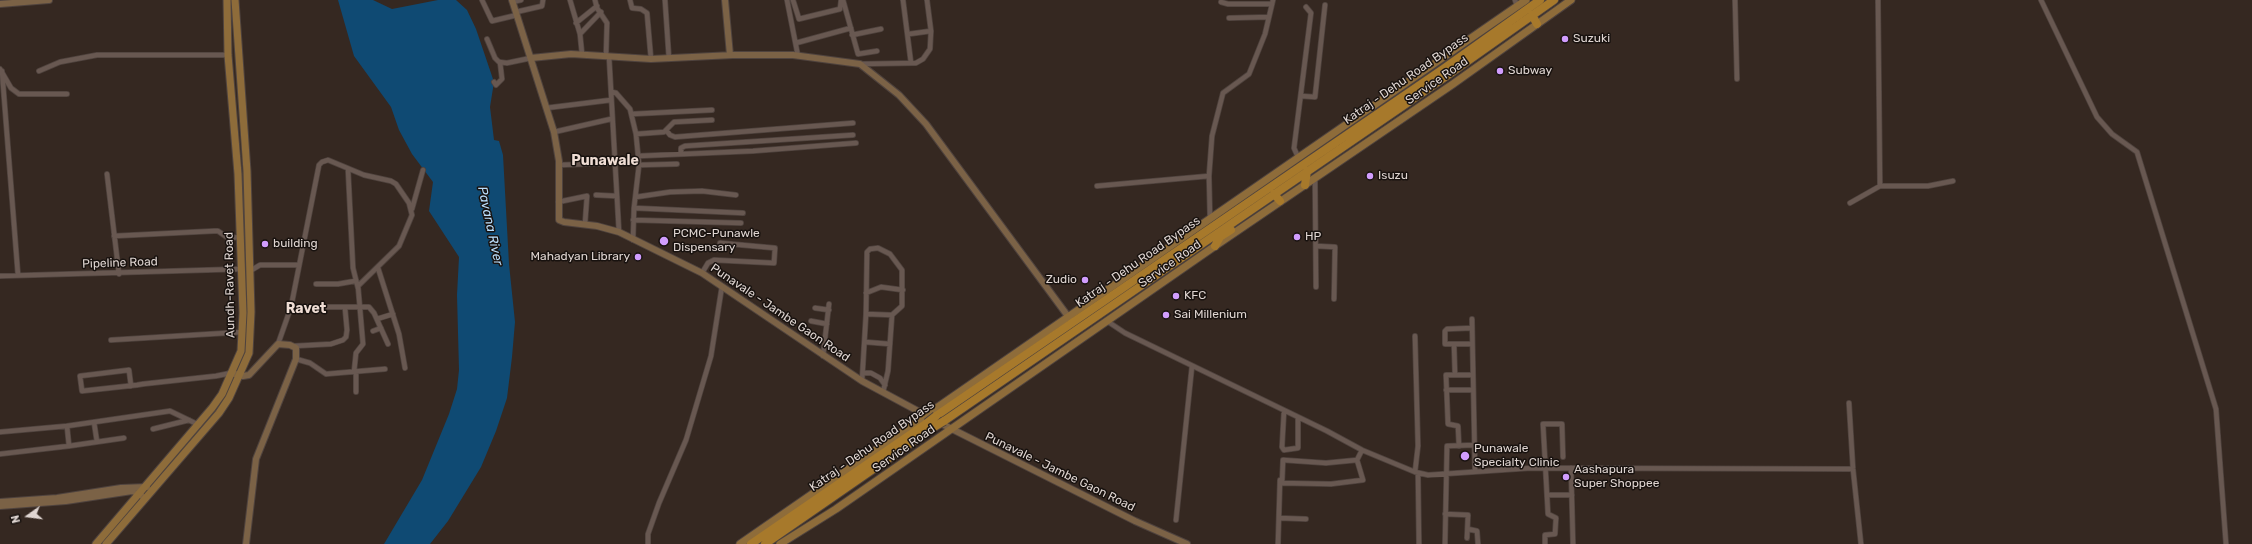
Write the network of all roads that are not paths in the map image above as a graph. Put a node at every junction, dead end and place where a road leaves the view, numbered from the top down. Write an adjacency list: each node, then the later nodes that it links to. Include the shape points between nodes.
1 (49, 0): 29 (street)
2 (226, 0): 51 (main road, Aundh-Ravet Road)
3 (235, 0): 125 (main road, Aundh-Ravet Road, via 247,171)
4 (482, 0): 34 (street, via 492,21)
5 (521, 0): 25 (street)
6 (542, 0): 34 (street, via 543,6)
7 (570, 0): 38 (street)
8 (595, 0): 31 (street)
9 (630, 0): 56 (street, via 632,8 647,13)
10 (665, 0): 57 (street)
11 (726, 0): 52 (street)
12 (787, 0): 47 (street)
13 (793, 0): 14 (street, via 799,19 840,9)
14 (840, 0)
15 (843, 0): 40 (street)
16 (903, 0): 44 (street)
17 (928, 0): 42 (street)
18 (1526, 0): 28 (main road, Service Road)
19 (1540, 0): 70 (highway, Katraj - Dehu Road Bypass)
20 (1554, 0): 35 (highway, Katraj - Dehu Road Bypass)
21 (1571, 0): 39 (main road, Service Road)
22 (1735, 0): 63 (street)
23 (1878, 0): 98 (street)
24 (2041, 0): 240 (street, via 2097,117 2108,131 2137,152 2216,409)
25 (512, 1): 34 (street, Punavale - Jambe Gaon Road)
26 (1221, 2): 27 (street)
27 (1272, 2): 36 (street)
28 (1516, 3): 67 (main road, Service Road)
29 (0, 4)
30 (1325, 5): 68 (street, via 1315,97)
31 (597, 6): 33 (street); 38 (street)
32 (1306, 7): 68 (street, via 1311,12)
33 (601, 12): 43 (street); 53 (street, via 607,23)
34 (516, 14): 55 (street, Punavale - Jambe Gaon Road)
35 (1532, 16): 39 (highway); 91 (highway, Katraj - Dehu Road Bypass)
36 (1269, 17): 37 (street); 93 (street, via 1249,74 1223,93 1212,136)
37 (1228, 18)
38 (576, 23): 43 (street)
39 (1537, 24): 94 (main road, Service Road)
40 (851, 28): 45 (street); 47 (street)
41 (881, 29): 45 (street)
42 (931, 31): 44 (street); 59 (street, via 927,55 919,62)
43 (580, 34): 50 (street)
44 (909, 34): 59 (street)
45 (852, 35): 49 (street, via 858,54)
46 (487, 39): 58 (street, via 495,58)
47 (796, 43): 54 (street)
48 (877, 51): 49 (street)
49 (864, 53): 60 (street)
50 (582, 54): 53 (street); 55 (street)
51 (228, 55): 62 (street, via 97,55 60,62); 117 (main road, Aundh-Ravet Road)
52 (730, 55): 54 (street); 57 (street)
53 (607, 56): 56 (street); 65 (street)
54 (798, 56): 60 (street)
55 (531, 58): 58 (street); 71 (street, Punavale - Jambe Gaon Road)
56 (651, 59): 57 (street)
57 (669, 59)
58 (500, 62): 64 (street, via 502,79 496,85)
59 (911, 63): 60 (street)
60 (863, 64): 148 (street, via 899,95 926,124)
61 (1, 70): 66 (street, via 11,88 19,94); 128 (street)
62 (40, 71)
63 (1737, 79)
64 (494, 82)
65 (612, 92): 69 (street); 73 (street, via 616,93)
66 (67, 94)
67 (1390, 95): 70 (highway); 84 (main road, Service Road)
68 (1301, 96): 84 (street, via 1294,148)
69 (611, 100): 71 (street); 74 (street)
70 (1390, 105): 148 (highway, Katraj - Dehu Road Bypass)
71 (546, 108): 78 (street, Punavale - Jambe Gaon Road)
72 (712, 110): 73 (street)
73 (632, 114): 79 (street)
74 (611, 119): 78 (street); 85 (street)
75 (712, 120): 77 (street, via 674,122)
76 (852, 124): 77 (street, via 675,137)
77 (666, 130): 79 (street)
78 (554, 132): 87 (street, Punavale - Jambe Gaon Road)
79 (636, 134): 83 (street)
80 (853, 135): 82 (street, via 685,146 681,148)
81 (856, 143): 82 (street)
82 (680, 154): 83 (street)
83 (638, 156): 88 (street)
84 (1298, 157): 111 (main road, Service Road)
85 (615, 163): 87 (street); 102 (street)
86 (677, 164): 88 (street)
87 (559, 165): 105 (street, Punavale - Jambe Gaon Road)
88 (639, 165): 103 (street)
89 (348, 169): 108 (street, via 396,184); 122 (street, via 328,160 319,165); 130 (street)
90 (422, 170): 108 (street)
91 (1307, 171): 96 (highway); 99 (highway, Katraj - Dehu Road Bypass)
92 (107, 174): 116 (street)
93 (1209, 176): 97 (street); 111 (street)
94 (1315, 178): 96 (main road, Service Road); 121 (street)
95 (1953, 181): 98 (street, via 1928,186)
96 (1305, 185): 104 (main road, Service Road)
97 (1097, 186)
98 (1880, 186): 106 (street)
99 (1274, 194): 104 (highway); 109 (highway, Katraj - Dehu Road Bypass)
100 (596, 195): 102 (street)
101 (736, 195): 103 (street, via 702,191)
102 (616, 196): 115 (street)
103 (636, 197): 107 (street)
104 (1280, 201): 120 (main road, Service Road)
105 (558, 202): 114 (street, Punavale - Jambe Gaon Road, via 559,220); 114 (street, via 586,196)
106 (1850, 203)
107 (634, 208): 110 (street); 112 (street)
108 (412, 210): 123 (street, via 403,239 394,253)
109 (1250, 210): 120 (highway, via 1246,218 1220,237); 230 (highway, Katraj - Dehu Road Bypass, bridge)
110 (743, 213)
111 (1210, 217): 148 (main road, Service Road)
112 (633, 220): 113 (street); 118 (street)
113 (741, 223)
114 (585, 224): 115 (street, Punavale - Jambe Gaon Road)
115 (619, 232): 118 (street, Punavale - Jambe Gaon Road)
116 (114, 236): 117 (street, via 214,230 228,238); 127 (street)
117 (241, 237): 124 (main road, Aundh-Ravet Road)
118 (633, 240): 126 (street, Punavale - Jambe Gaon Road)
119 (720, 243): 126 (street, via 774,248 774,262 714,260 708,263)
120 (1215, 246): 151 (main road, Service Road)
121 (1316, 246): 133 (street); 137 (street, via 1334,247)
122 (298, 265): 125 (street, via 260,265); 139 (street)
123 (378, 268): 134 (street); 144 (street)
124 (242, 269): 127 (street, Pipeline Road); 156 (main road, Aundh-Ravet Road)
125 (250, 271): 175 (main road, Aundh-Ravet Road, via 251,342)
126 (702, 273): 132 (street, Punavale - Jambe Gaon Road)
127 (119, 274): 128 (street, Pipeline Road)
128 (18, 275): 129 (street, Pipeline Road)
129 (0, 276)
130 (355, 281): 131 (street, via 343,284); 134 (street)
131 (316, 284)
132 (722, 286): 166 (street, Punavale - Jambe Gaon Road); 227 (street, via 711,356 686,440 648,534)
133 (1316, 287)
134 (358, 288): 140 (street)
135 (903, 290): 136 (street, via 881,287); 136 (street, via 900,265 886,251 874,248 867,252); 146 (street, via 902,306)
136 (866, 293): 145 (street)
137 (1334, 299)
138 (829, 304): 143 (street)
139 (290, 307): 141 (street); 160 (street)
140 (360, 307): 141 (street); 147 (street, via 371,309); 171 (street, via 363,344 356,353)
141 (345, 308): 165 (street, via 347,330 343,340 331,344)
142 (815, 308): 143 (street)
143 (829, 310): 152 (street)
144 (393, 314): 147 (street); 169 (street)
145 (866, 314): 146 (street); 159 (street)
146 (892, 314): 162 (street)
147 (377, 319): 153 (street)
148 (1070, 319): 187 (main road, Service Road); 187 (highway, Katraj - Dehu Road Bypass, bridge, via 936,416)
149 (1472, 319): 154 (street)
150 (811, 321): 152 (street)
151 (1108, 321): 168 (street, via 1125,333); 193 (main road, Service Road)
152 (827, 324): 166 (street)
153 (381, 328): 155 (street); 161 (street)
154 (1472, 328): 163 (street, via 1445,329 1445,344); 164 (street)
155 (373, 331)
156 (243, 332): 158 (street); 172 (main road, Aundh-Ravet Road, via 241,351)
157 (1415, 336): 209 (street)
158 (111, 340)
159 (864, 342): 162 (street); 173 (street)
160 (278, 344): 165 (street); 175 (street, via 249,375)
161 (388, 344)
162 (890, 344): 178 (street)
163 (1454, 344): 164 (street); 174 (street)
164 (1472, 344): 176 (street)
165 (294, 346): 167 (street, via 297,351)
166 (824, 356): 177 (street, Punavale - Jambe Gaon Road)
167 (296, 359): 171 (street, via 310,362 326,374); 226 (street, via 256,459)
168 (1192, 366): 185 (street); 221 (street)
169 (405, 368)
170 (385, 369): 171 (street)
171 (355, 372): 182 (street)
172 (231, 373): 175 (street); 179 (street); 190 (main road, Aundh-Ravet Road, via 217,402)
173 (863, 373): 177 (street); 178 (street, via 880,378)
174 (1455, 375): 176 (street); 180 (street, via 1446,375)
175 (239, 376): 212 (main road, Aundh-Ravet Road, via 219,413)
176 (1473, 376): 181 (street)
177 (862, 380): 183 (street, Punavale - Jambe Gaon Road)
178 (885, 385): 183 (street)
179 (131, 386): 179 (street, via 82,391 80,376 129,370)
180 (1446, 390): 181 (street); 199 (street, via 1448,424 1458,426)
181 (1473, 390): 197 (street)
182 (356, 392)
183 (883, 392): 187 (street, Punavale - Jambe Gaon Road)
184 (1849, 403): 207 (street)
185 (1284, 411): 186 (street); 186 (street, via 1284,450 1298,448)
186 (1298, 418): 200 (street)
187 (926, 419): 193 (street, Punavale - Jambe Gaon Road); 228 (main road, Service Road); 229 (highway, Katraj - Dehu Road Bypass)
188 (189, 420): 189 (street, via 170,411); 190 (street); 192 (street)
189 (94, 422): 191 (street); 196 (street)
190 (199, 425): 212 (main road, Aundh-Ravet Road)
191 (67, 426): 194 (street); 198 (street)
192 (153, 429)
193 (952, 429): 231 (main road, Service Road, via 836,509); 232 (street, Punavale - Jambe Gaon Road, via 1135,521)
194 (0, 432)
195 (124, 438): 196 (street)
196 (97, 442): 198 (street)
197 (1474, 445): 199 (street); 208 (street)
198 (69, 446): 201 (street)
199 (1459, 446): 210 (street, via 1447,446)
200 (1362, 450): 204 (street); 209 (street)
201 (0, 454)
202 (1281, 454): 211 (street)
203 (1563, 457): 205 (street, via 1562,424 1543,424)
204 (1357, 460): 211 (street, via 1326,463 1284,460); 211 (street, via 1363,480 1331,484)
205 (1545, 468): 206 (street); 208 (street); 213 (street)
206 (1571, 468): 207 (street); 214 (street)
207 (1853, 469): 239 (street)
208 (1475, 470): 210 (street)
209 (1417, 472): 210 (street, via 1428,475); 234 (street)
210 (1447, 473): 218 (street)
211 (1281, 483): 219 (street)
212 (149, 489): 215 (main road, Aundh-Ravet Road); 216 (street)
213 (1547, 495): 214 (street); 237 (street, via 1548,515 1556,518 1555,533 1545,535)
214 (1572, 495): 238 (street)
215 (142, 496): 217 (street, via 132,491 66,501); 224 (main road, Aundh-Ravet Road); 225 (main road, Aundh-Ravet Road)
216 (0, 502)
217 (0, 506)
218 (1445, 514): 222 (street, via 1468,515); 235 (street)
219 (1279, 518): 220 (street); 233 (street)
220 (1306, 519)
221 (1176, 520)
222 (1468, 529): 223 (street); 236 (street, via 1477,531)
223 (1467, 538)
224 (96, 544)
225 (106, 544)
226 (246, 544)
227 (648, 544)
228 (740, 544)
229 (751, 544)
230 (765, 544)
231 (780, 544)
232 (1187, 544)
233 (1278, 544)
234 (1419, 544)
235 (1444, 544)
236 (1478, 544)
237 (1545, 544)
238 (1573, 544)
239 (1861, 544)
240 (2226, 544)

